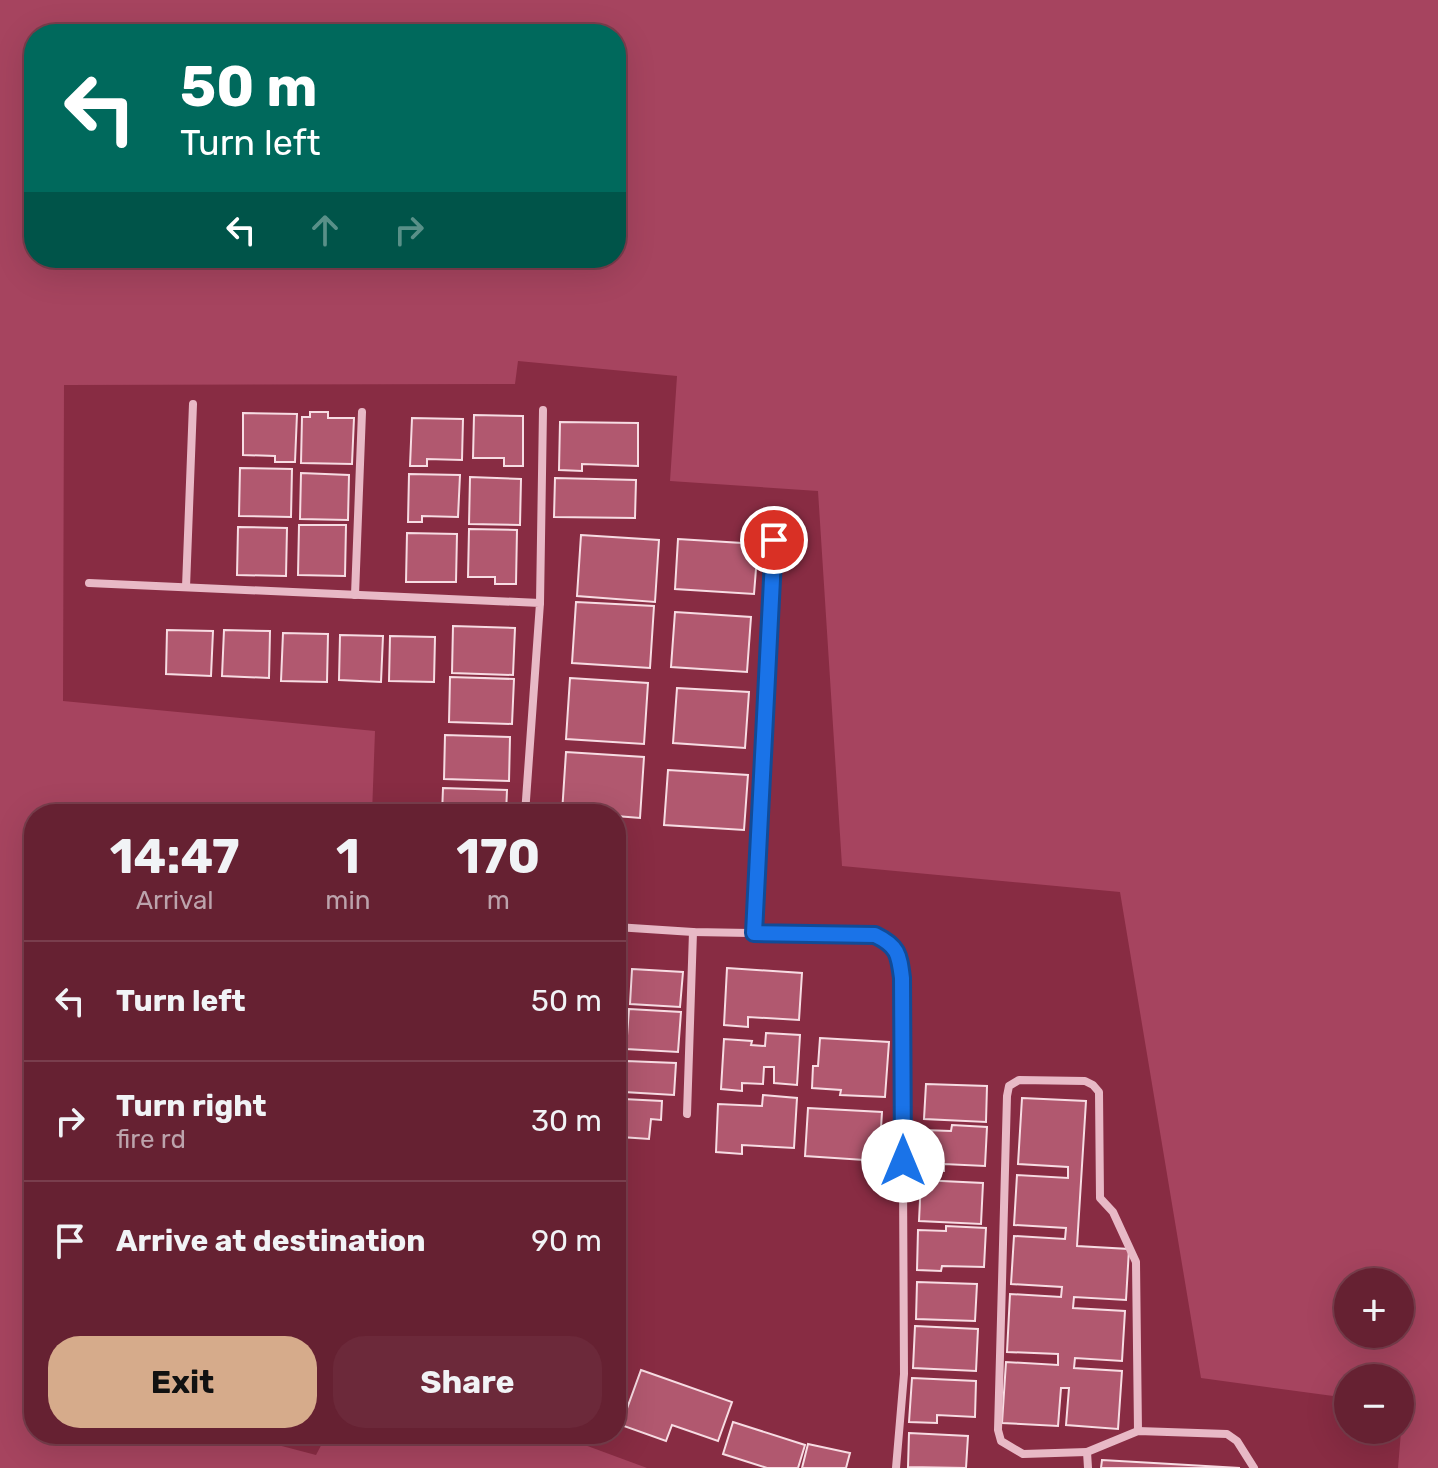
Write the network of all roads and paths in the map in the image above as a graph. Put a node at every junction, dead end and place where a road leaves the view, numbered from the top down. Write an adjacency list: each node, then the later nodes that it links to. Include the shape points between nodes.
1 (193, 404): 6 (street)
2 (543, 410): 8 (street)
3 (362, 412): 7 (street)
4 (774, 540): 12 (street)
5 (89, 583): 6 (street)
6 (186, 587): 7 (street)
7 (355, 595): 8 (street)
8 (540, 603): 9 (street)
9 (526, 804)
10 (626, 928): 11 (street)
11 (693, 932): 12 (street); 13 (street)
12 (754, 933): 16 (street, via 875,935 891,943 899,958 904,1374)
13 (687, 1114)
14 (1138, 1431): 15 (street); 15 (street, via 1136,1262 1113,1212 1100,1198 1099,1092 1085,1081 1019,1080 1009,1086 1007,1096 998,1430 1001,1441 1023,1454); 18 (street, via 1227,1434)
15 (1087, 1452): 17 (street)
16 (896, 1468)
17 (1088, 1468)
18 (1254, 1468)

